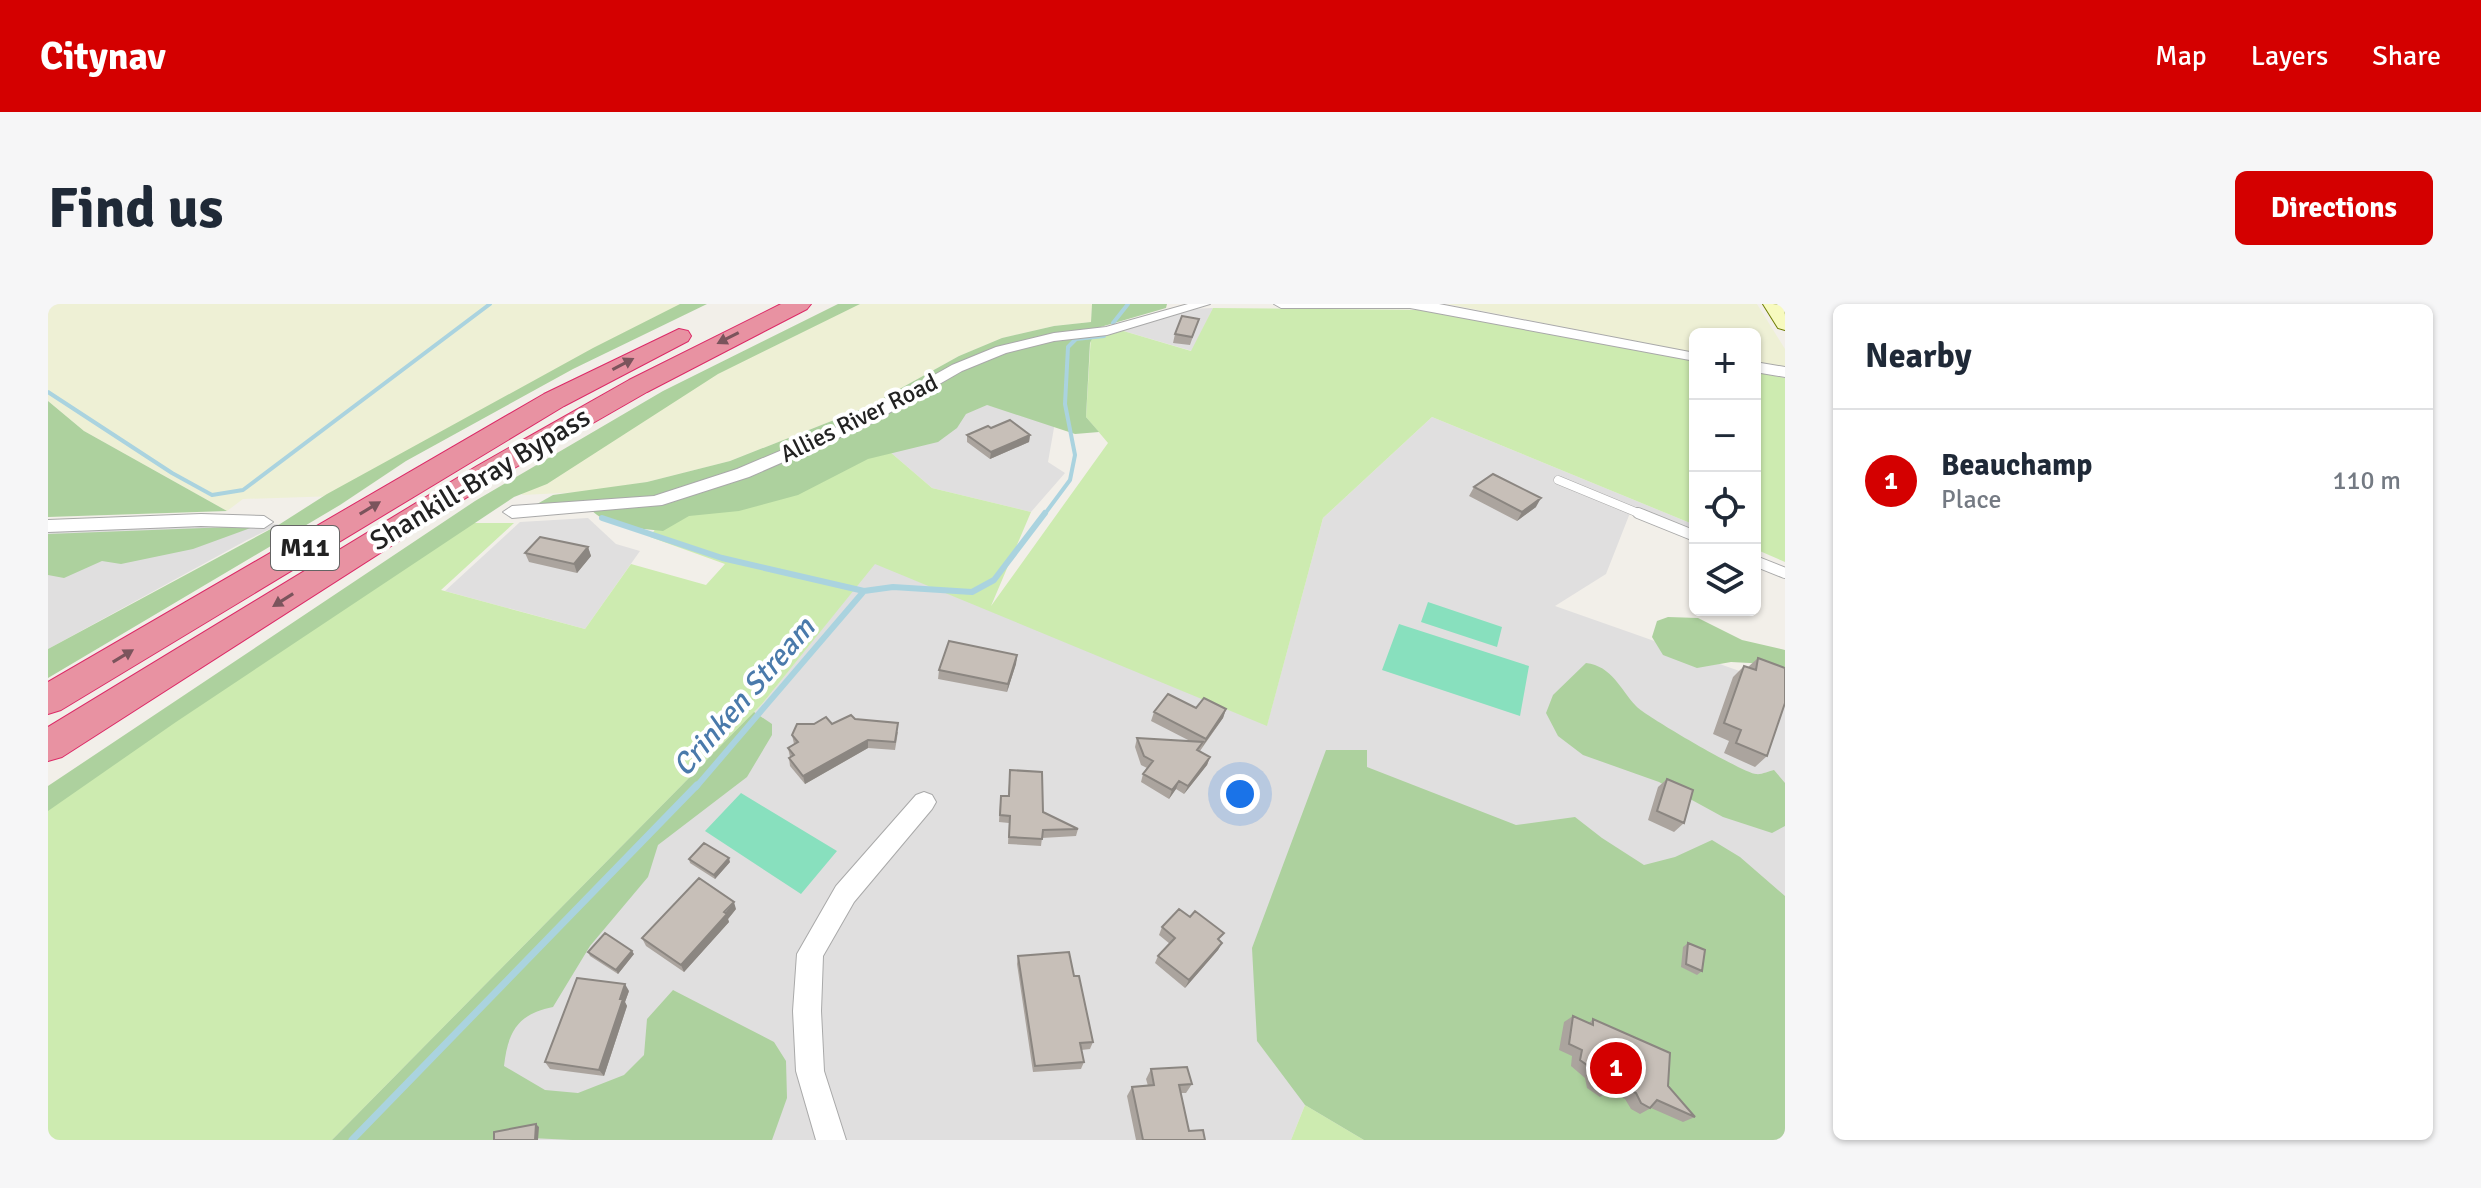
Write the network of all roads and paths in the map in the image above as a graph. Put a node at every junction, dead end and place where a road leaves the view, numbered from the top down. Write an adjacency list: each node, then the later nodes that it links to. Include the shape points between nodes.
1 (747, 304): 18 (highway, Shankill-Bray Bypass / M11, one-way to 1, via 554,400)
2 (799, 304): 17 (highway, Shankill-Bray Bypass / M11, one-way to 17, via 638,386 487,472)
3 (1203, 304): 11 (street, Allies River Road, via 1107,331 1001,350 957,368 864,421 743,473 656,501)
4 (1281, 304): 7 (street, via 1410,304)
5 (1772, 304): 6 (main road)
6 (1785, 323)
7 (1689, 356)
8 (1761, 368): 9 (street)
9 (1785, 372)
10 (1558, 480): 14 (lane)
11 (512, 512)
12 (264, 522): 13 (street)
13 (48, 526)
14 (1689, 534)
15 (1761, 563): 16 (lane)
16 (1785, 573)
17 (203, 651): 19 (highway, Shankill-Bray Bypass / M11); 20 (highway)
18 (51, 698)
19 (48, 746)
20 (48, 762)
21 (924, 802): 22 (street, via 845,894 810,954 810,1071)
22 (831, 1140)

